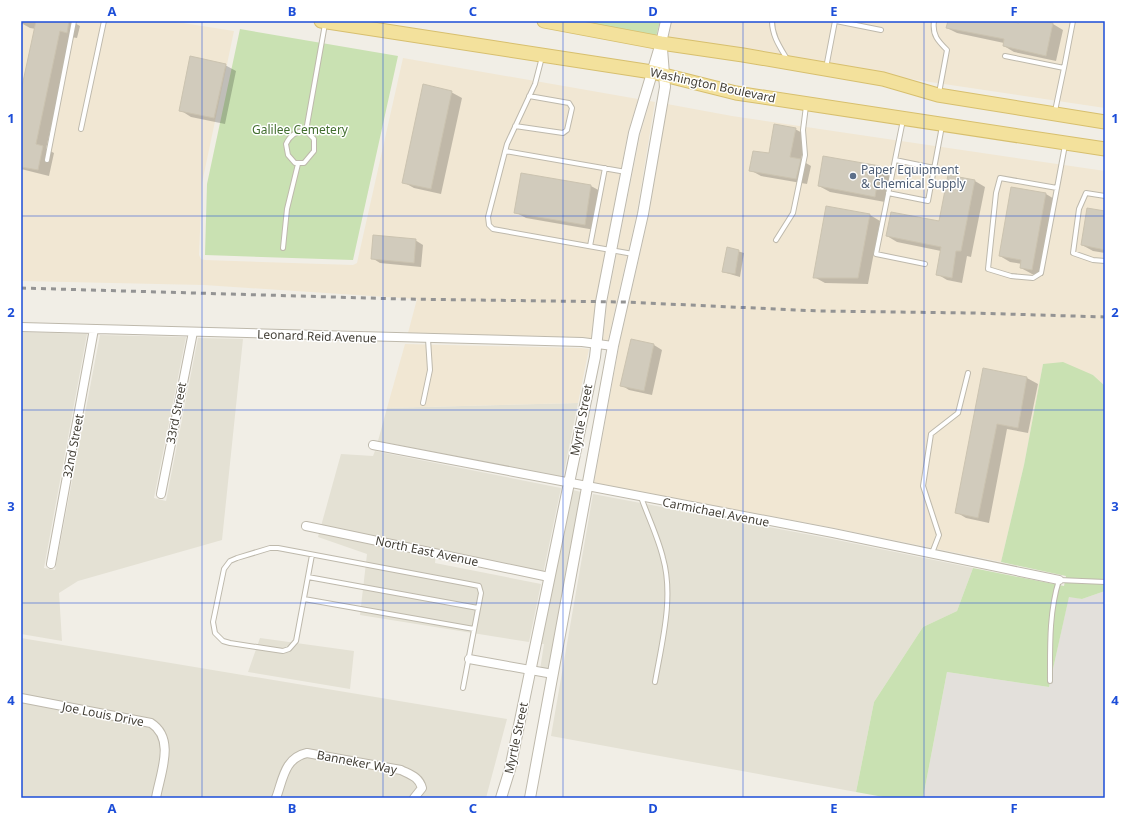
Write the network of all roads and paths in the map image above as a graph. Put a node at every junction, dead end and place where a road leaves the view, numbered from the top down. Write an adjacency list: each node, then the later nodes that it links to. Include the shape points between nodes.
1 (74, 21): 31 (lane)
2 (104, 21): 26 (lane)
3 (323, 21): 12 (main road, Washington Boulevard); 27 (lane)
4 (544, 21): 11 (main road)
5 (666, 21): 11 (street, Myrtle Street)
6 (772, 21): 14 (lane, via 776,40)
7 (835, 21): 10 (lane); 16 (lane)
8 (934, 21): 18 (lane, via 936,39 947,50)
9 (1073, 21): 15 (lane)
10 (881, 30)
11 (661, 43): 14 (main road); 17 (street, Myrtle Street)
12 (542, 55): 17 (main road, Washington Boulevard); 19 (lane, via 535,84)
13 (1005, 56): 15 (lane)
14 (790, 63): 16 (main road)
15 (1064, 68): 21 (lane)
16 (826, 69): 18 (main road, via 883,79)
17 (658, 73): 20 (main road, Washington Boulevard, via 736,93); 36 (street, Myrtle Street, via 634,133); 44 (street, Myrtle Street, via 665,87)
18 (938, 95): 21 (main road)
19 (529, 96): 25 (lane); 25 (lane, via 569,103 572,108 567,130 563,133)
20 (807, 104): 22 (main road, Washington Boulevard); 40 (lane, via 803,130 805,155 793,213)
21 (1055, 114): 23 (main road)
22 (903, 118): 24 (main road, Washington Boulevard); 32 (lane)
23 (1105, 122)
24 (943, 123): 28 (main road, Washington Boulevard); 35 (lane)
25 (515, 126): 30 (lane)
26 (81, 128)
27 (306, 131): 33 (lane, via 315,142 314,152 308,160); 33 (lane, via 298,132 286,144 288,155)
28 (1065, 143): 29 (main road, Washington Boulevard); 37 (lane)
29 (1105, 149)
30 (505, 151): 34 (lane); 41 (lane, via 488,217 489,225 493,229)
31 (47, 160)
32 (895, 160): 35 (lane); 38 (lane)
33 (298, 164): 42 (lane, via 287,209)
34 (605, 168): 36 (lane); 41 (lane)
35 (934, 168): 38 (lane, via 928,201)
36 (627, 172): 43 (street, Myrtle Street)
37 (1057, 188): 37 (lane, via 1000,178 996,192 988,269 1011,276 1033,278 1041,273)
38 (888, 193): 46 (lane, via 876,254)
39 (1105, 196): 45 (lane, via 1086,193 1079,208 1073,253)
40 (776, 240)
41 (590, 246): 43 (lane)
42 (283, 248)
43 (611, 250): 44 (lane); 51 (street, Myrtle Street)
44 (634, 254): 52 (street, Myrtle Street)
45 (1105, 261)
46 (924, 264)
47 (21, 327): 48 (street, Leonard Reid Avenue)
48 (94, 329): 49 (street, Leonard Reid Avenue); 63 (street, 32nd Street)
49 (193, 332): 50 (street, Leonard Reid Avenue); 58 (street, 33rd Street)
50 (428, 339): 51 (street, Leonard Reid Avenue, via 582,342); 54 (lane, via 430,370)
51 (596, 345): 52 (street, Leonard Reid Avenue); 56 (street, Myrtle Street)
52 (613, 346): 57 (street, Myrtle Street)
53 (968, 373): 62 (lane, via 958,413 931,434 924,486 939,535)
54 (423, 403)
55 (373, 445): 56 (street, Carmichael Avenue)
56 (568, 484): 57 (street, Carmichael Avenue); 65 (street, Myrtle Street)
57 (588, 488): 59 (street, Carmichael Avenue); 73 (street, Myrtle Street)
58 (161, 494)
59 (641, 497): 62 (street, Carmichael Avenue); 75 (lane, via 663,558 667,590 664,632)
60 (306, 526): 65 (street, North East Avenue)
61 (312, 554): 64 (lane); 68 (lane, via 274,548 230,561 222,574 213,629 223,641 283,652 296,641); 69 (lane, via 479,586 481,593)
62 (932, 554): 66 (street, Carmichael Avenue)
63 (51, 564)
64 (308, 577): 68 (lane); 69 (lane)
65 (549, 577): 72 (street, Myrtle Street)
66 (1059, 580): 67 (lane); 74 (lane, via 1054,598)
67 (1105, 582)
68 (304, 599): 70 (lane)
69 (478, 608): 70 (lane)
70 (474, 629): 71 (lane)
71 (468, 659): 72 (street); 76 (lane)
72 (529, 670): 73 (street); 81 (street, Myrtle Street, via 510,769)
73 (553, 674): 82 (street, Myrtle Street)
74 (1050, 681)
75 (655, 682)
76 (463, 688)
77 (21, 698): 78 (street, Joe Louis Drive, via 156,726 164,737 166,746)
78 (156, 798)
79 (276, 798): 80 (street, Banneker Way, via 288,763 306,753 401,770 421,784 422,788)
80 (414, 798)
81 (501, 798)
82 (530, 798)

